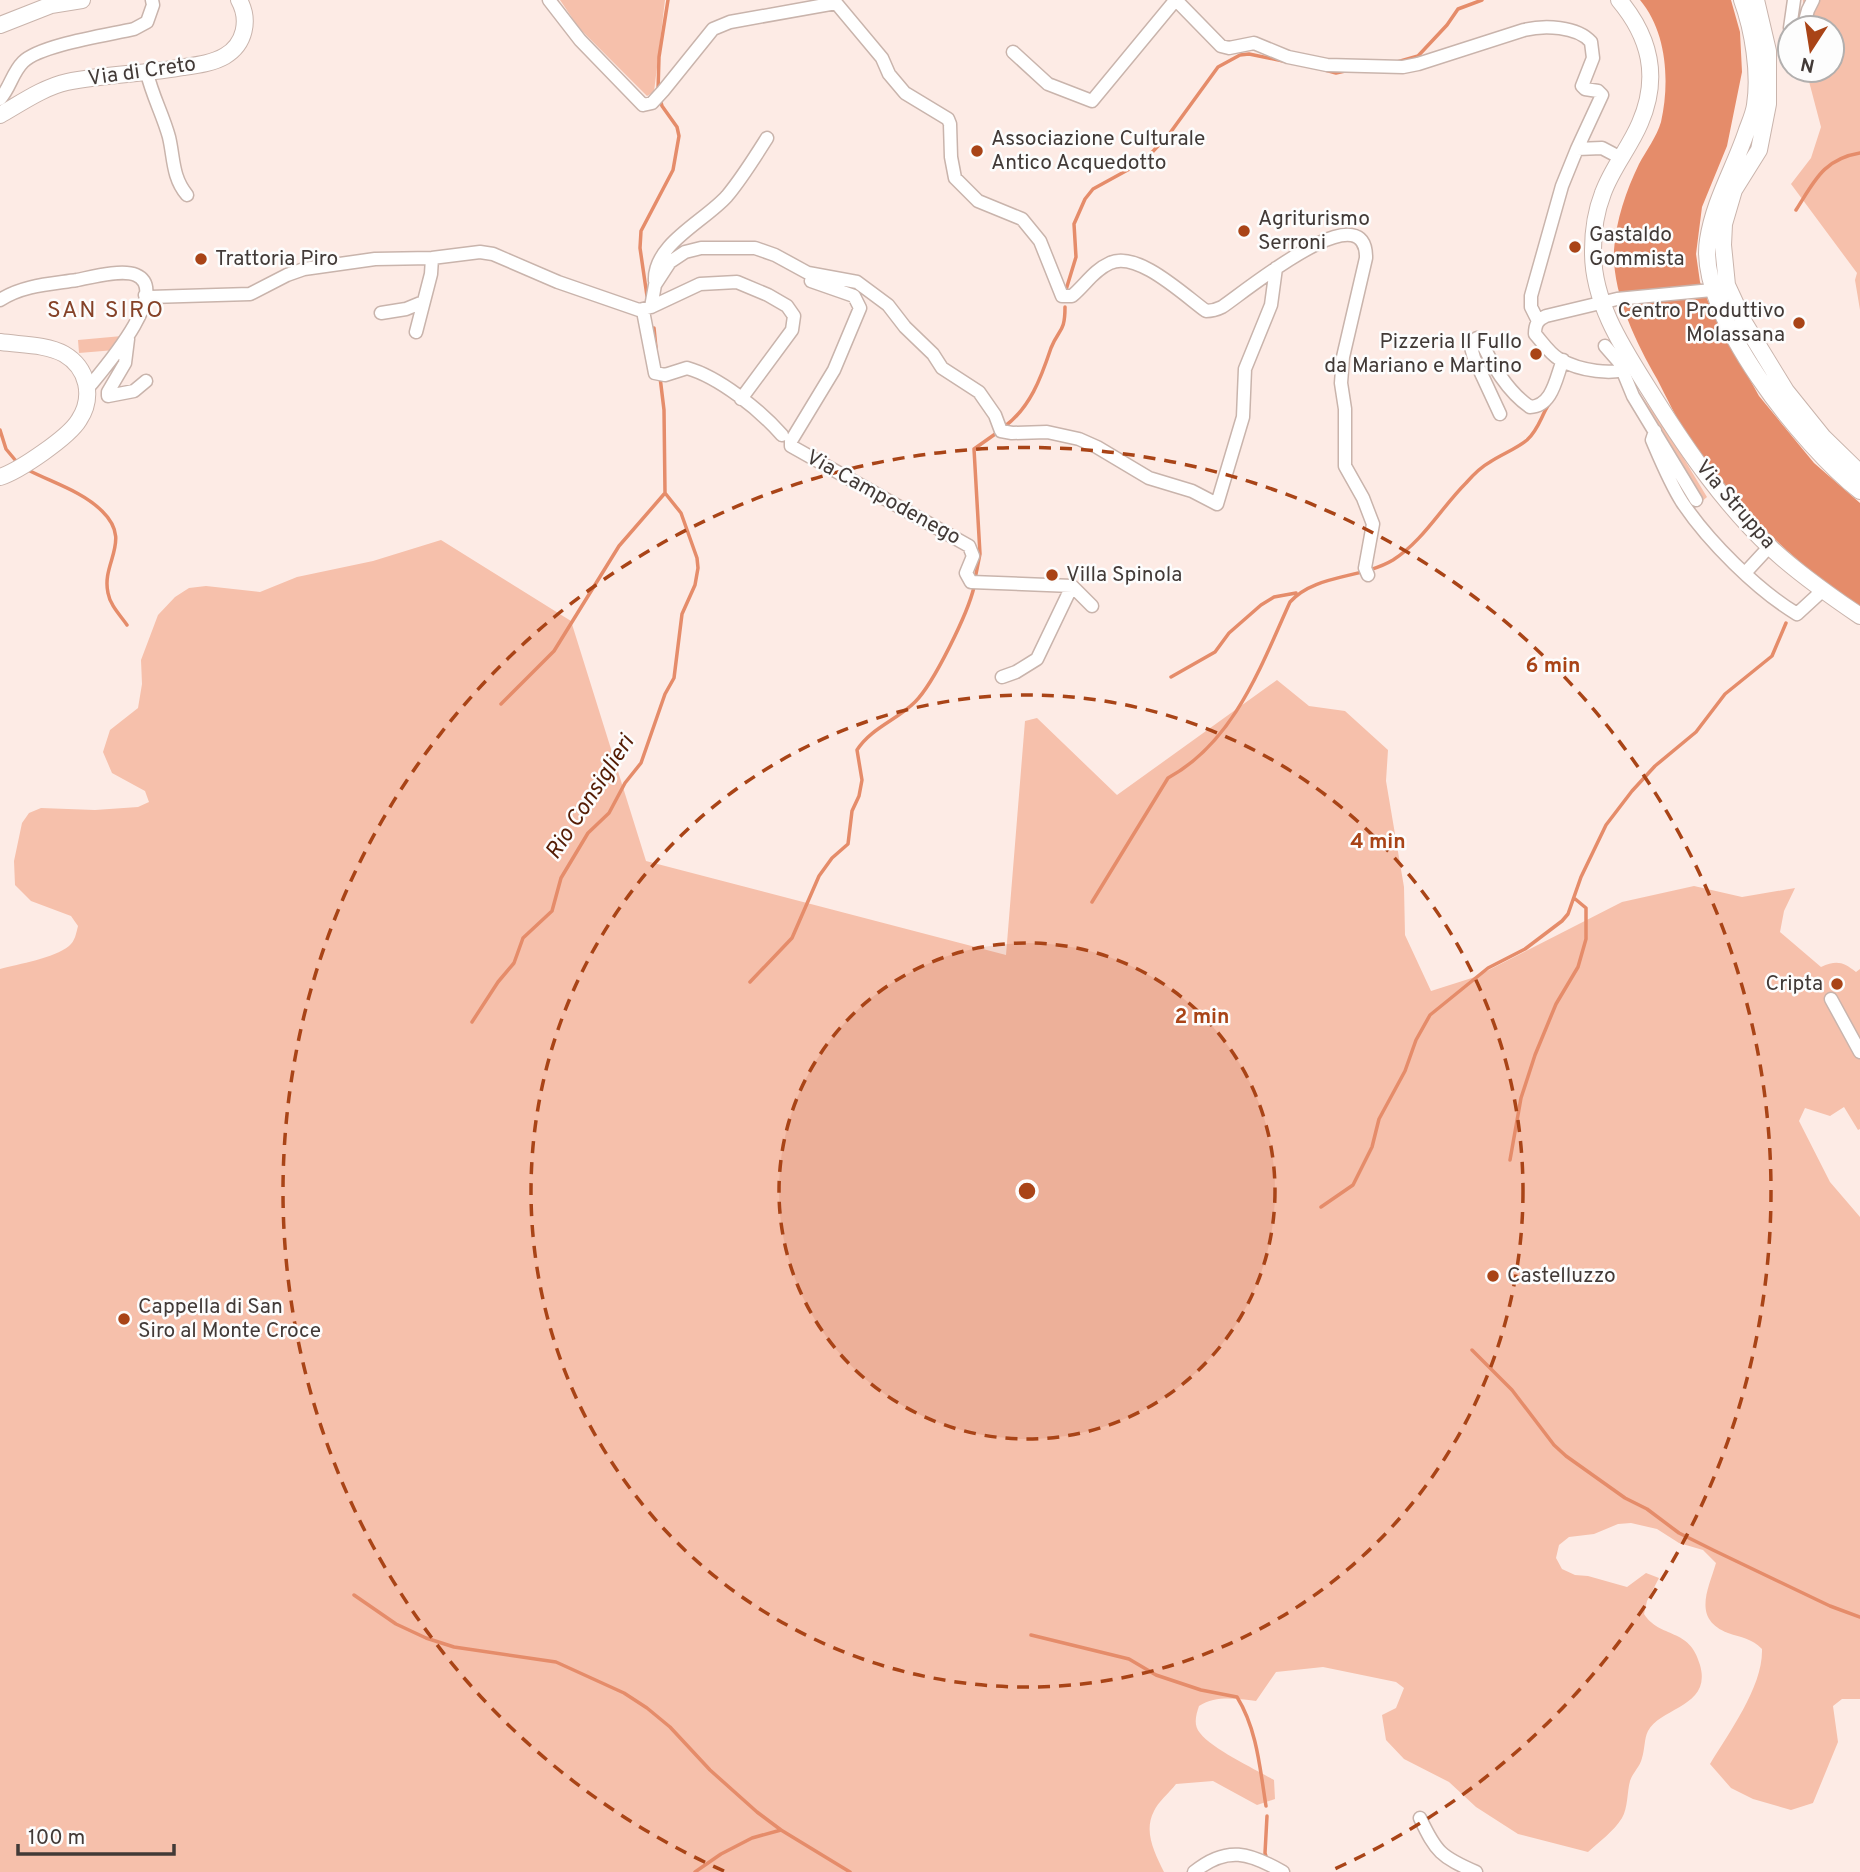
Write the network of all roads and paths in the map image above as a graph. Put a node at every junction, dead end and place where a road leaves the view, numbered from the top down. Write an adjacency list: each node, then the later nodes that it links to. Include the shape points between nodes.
1 (82, 0): 8 (main road, via 51,5)
2 (239, 0): 10 (main road, Via di Creto, via 244,29 233,50 215,61)
3 (550, 0): 18 (street, via 639,104 647,105 663,92 713,29 836,3 905,93 948,119 955,177 978,201 1023,219 1040,241 1065,296 1075,293 1104,266 1124,260 1150,270 1210,311)
4 (1619, 0): 15 (main road, Via Struppa, via 1641,32 1650,80 1640,123)
5 (1742, 0): 20 (main road, via 1755,52 1755,105 1711,225)
6 (1756, 0): 41 (main road, via 1768,51 1768,104 1759,150 1734,190 1724,224 1727,285 1786,391)
7 (152, 2): 11 (street, via 147,22 134,29 30,56 16,69)
8 (0, 25)
9 (1013, 52): 14 (street, via 1048,84 1092,101 1177,1 1225,48 1254,43 1327,65 1411,66 1532,28 1563,30 1584,35 1591,42 1593,58 1582,86 1601,92)
10 (147, 73): 12 (main road, Via di Creto, via 67,82); 16 (street, via 169,137 173,169)
11 (0, 99)
12 (0, 115)
13 (767, 138): 19 (street, via 726,198 663,253 655,270)
14 (1577, 149): 15 (street, via 1602,148); 27 (street, via 1532,289 1530,302)
15 (1621, 158): 23 (main road, Via Struppa, via 1603,191 1592,252 1596,282)
16 (187, 195)
17 (432, 258): 21 (street, via 375,259 304,269 241,295); 24 (street); 25 (street, via 488,253 558,282)
18 (1276, 268): 19 (street, via 1271,304 1245,369 1243,417 1217,504 1149,478 1079,439 1047,432 1001,431 979,393 942,368 888,304 857,282 808,273 755,248 716,247 693,249 676,257); 48 (street, via 1317,242 1339,236 1354,234 1365,246 1341,383 1345,466 1373,524)
19 (655, 285): 25 (street)
20 (1709, 290): 23 (street); 44 (main road, via 1773,400 1815,450)
21 (145, 295): 22 (street, via 139,277 127,274 17,290); 29 (street)
22 (0, 300)
23 (1610, 301): 27 (street); 33 (main road, Via Struppa, via 1610,323)
24 (423, 302): 26 (street); 28 (street)
25 (650, 308): 36 (street, via 653,371 661,375 691,369); 36 (street, via 700,284 737,282 777,299 792,311 792,330); 50 (street, Via Campodenego, via 670,271 688,258 708,254 761,258 857,299 858,318 834,370 791,441 794,449 969,546 973,556 966,573 975,583)
26 (381, 313)
27 (1538, 321): 32 (street, via 1535,334)
28 (416, 332)
29 (128, 338): 34 (street, via 124,363 108,396 134,391); 35 (street)
30 (0, 342): 35 (main road, via 65,355 81,370)
31 (1605, 346): 33 (street, Via Struppa)
32 (1563, 360): 33 (street, via 1614,373); 38 (street, via 1554,388 1532,407 1522,402 1494,366 1480,340 1473,340 1474,358)
33 (1629, 370): 37 (main road, Via Struppa); 39 (street, Via Struppa, via 1633,396)
34 (146, 381)
35 (88, 388): 42 (main road, via 86,404 74,427 20,469)
36 (741, 399): 40 (street)
37 (1661, 409): 39 (street); 47 (main road, Via Struppa, via 1712,484)
38 (1500, 414)
39 (1652, 431): 43 (street, Via Struppa); 46 (street)
40 (782, 435)
41 (1860, 473)
42 (0, 477)
43 (1689, 486): 45 (street, Via Struppa); 46 (street, Via Struppa)
44 (1860, 491)
45 (1696, 500)
46 (1682, 501): 49 (street)
47 (1769, 547): 49 (street); 51 (main road, Via Struppa)
48 (1366, 571)
49 (1745, 573): 51 (street, via 1797,614)
50 (1072, 586): 52 (street); 54 (street, via 1037,659)
51 (1822, 591): 53 (main road, Via Struppa)
52 (1092, 607)
53 (1860, 616)
54 (1002, 677)
55 (1831, 999): 56 (street)
56 (1859, 1049)
57 (1420, 1818): 60 (street, via 1433,1845)
58 (1280, 1870): 59 (street, via 1245,1855 1216,1857)
59 (1194, 1872)
60 (1476, 1872)

